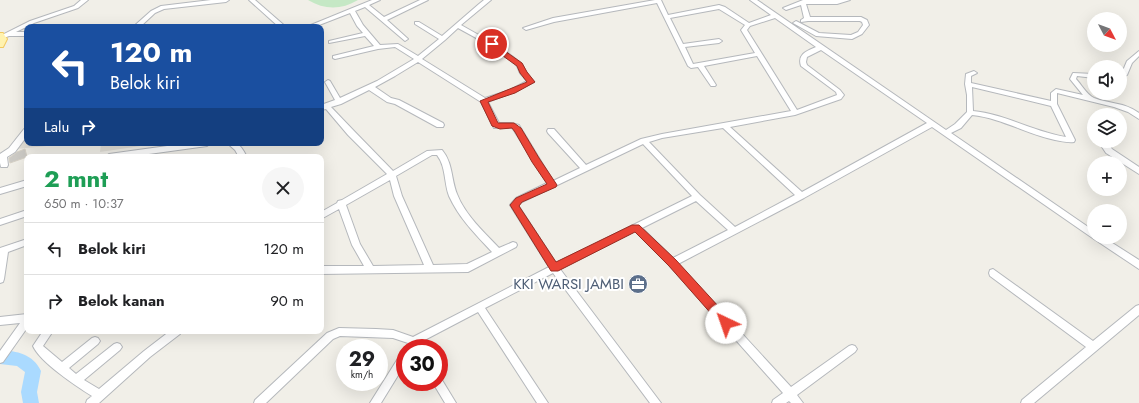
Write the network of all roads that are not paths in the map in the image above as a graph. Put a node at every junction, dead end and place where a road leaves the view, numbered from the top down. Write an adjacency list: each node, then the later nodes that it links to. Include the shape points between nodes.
1 (85, 0): 19 (street, via 76,7)
2 (226, 0): 20 (street, via 163,7)
3 (252, 0): 21 (street)
4 (377, 0): 11 (street)
5 (425, 0): 17 (street)
6 (486, 0): 24 (street)
7 (753, 0): 14 (street)
8 (847, 0): 10 (street)
9 (659, 1): 15 (street); 27 (street, via 576,15)
10 (804, 1): 12 (street); 16 (street)
11 (366, 5): 13 (street); 17 (street)
12 (786, 8)
13 (352, 11): 22 (street); 28 (street)
14 (774, 16): 23 (street); 25 (street)
15 (667, 17): 25 (street, via 719,7); 35 (street)
16 (807, 18): 23 (street); 23 (street, via 861,19 866,25 856,36 838,37 818,35)
17 (383, 20): 31 (street)
18 (417, 23): 30 (street)
19 (29, 24)
20 (139, 24)
21 (280, 24)
22 (317, 24)
23 (793, 24): 37 (street)
24 (457, 25): 30 (street); 53 (street, via 510,57 520,65 531,82)
25 (748, 25): 39 (street, via 745,32)
26 (24, 27): 32 (street)
27 (526, 28)
28 (366, 34): 34 (street); 36 (street)
29 (24, 35): 32 (street)
30 (443, 38): 41 (street)
31 (405, 39)
32 (2, 40)
33 (719, 41): 35 (street)
34 (331, 42)
35 (682, 46): 42 (street, via 690,65)
36 (378, 47): 40 (street); 41 (street, via 396,45)
37 (821, 47): 57 (street, via 805,55 801,60 804,66 841,95); 60 (street)
38 (1139, 53): 43 (street, via 1129,62)
39 (759, 54): 42 (street); 57 (street)
40 (335, 57)
41 (417, 59): 49 (street); 53 (street)
42 (700, 65): 48 (street)
43 (1127, 68)
44 (974, 73): 47 (street, via 968,77)
45 (1087, 75): 50 (street, via 1075,74 1073,79)
46 (328, 82): 54 (street)
47 (968, 84): 55 (street); 58 (street)
48 (713, 85)
49 (371, 88): 54 (street); 61 (street, via 389,100)
50 (1087, 95)
51 (1087, 98): 55 (street, via 1056,91)
52 (1094, 100): 59 (street, via 1130,110)
53 (484, 101): 77 (street, via 495,124 514,126 518,130)
54 (339, 102): 56 (street)
55 (1054, 104): 58 (street, via 1071,140 1054,138 990,115)
56 (324, 107): 75 (street)
57 (795, 113): 62 (street)
58 (970, 113): 64 (street, via 958,126)
59 (1139, 117)
60 (933, 123): 64 (street); 79 (street)
61 (440, 124)
62 (724, 125): 66 (street, via 662,136); 79 (street)
63 (551, 131): 73 (street)
64 (946, 133): 86 (street)
65 (24, 135): 72 (street, via 12,150 3,156)
66 (644, 142): 73 (street); 80 (street)
67 (169, 146): 70 (street)
68 (235, 146): 71 (street)
69 (1107, 148): 74 (street)
70 (125, 154)
71 (241, 154)
72 (4, 165)
73 (585, 169): 77 (street)
74 (1139, 171)
75 (392, 174): 81 (street); 92 (street, via 430,153 439,152 443,157 454,196 470,223); 95 (street, via 398,196)
76 (24, 184): 78 (street)
77 (552, 185): 96 (street, via 519,200 514,205)
78 (0, 191)
79 (801, 196): 87 (street)
80 (697, 197): 85 (street); 87 (street)
81 (341, 203): 83 (street); 97 (street, via 356,245)
82 (24, 214): 84 (street)
83 (324, 214)
84 (0, 222)
85 (636, 227): 93 (street); 96 (street)
86 (1087, 230)
87 (734, 231): 93 (street)
88 (24, 243): 91 (street)
89 (1108, 244): 94 (street)
90 (513, 245): 92 (street)
91 (2, 251): 100 (street)
92 (499, 253): 95 (street, via 468,268)
93 (672, 263): 119 (street)
94 (1139, 265)
95 (430, 268): 97 (street)
96 (554, 268): 101 (street); 126 (street)
97 (370, 269): 98 (street)
98 (324, 270)
99 (993, 273): 112 (street)
100 (0, 279)
101 (480, 308): 109 (street); 125 (street)
102 (1139, 309): 112 (street)
103 (24, 319): 104 (street)
104 (0, 321)
105 (24, 324): 114 (street)
106 (46, 334): 115 (street, via 38,346)
107 (172, 334): 120 (street)
108 (402, 339): 122 (street, via 393,334 339,332 330,336)
109 (421, 339)
110 (95, 341): 115 (street)
111 (117, 347): 117 (street)
112 (1094, 347): 129 (street)
113 (852, 349): 119 (street)
114 (0, 359)
115 (62, 368): 117 (street)
116 (396, 369): 123 (street)
117 (76, 380): 120 (street)
118 (443, 391): 124 (street)
119 (790, 394): 127 (street); 128 (street)
120 (99, 396): 121 (street)
121 (91, 403)
122 (259, 403)
123 (375, 403)
124 (451, 403)
125 (543, 403)
126 (656, 403)
127 (777, 403)
128 (798, 403)
129 (1026, 403)

